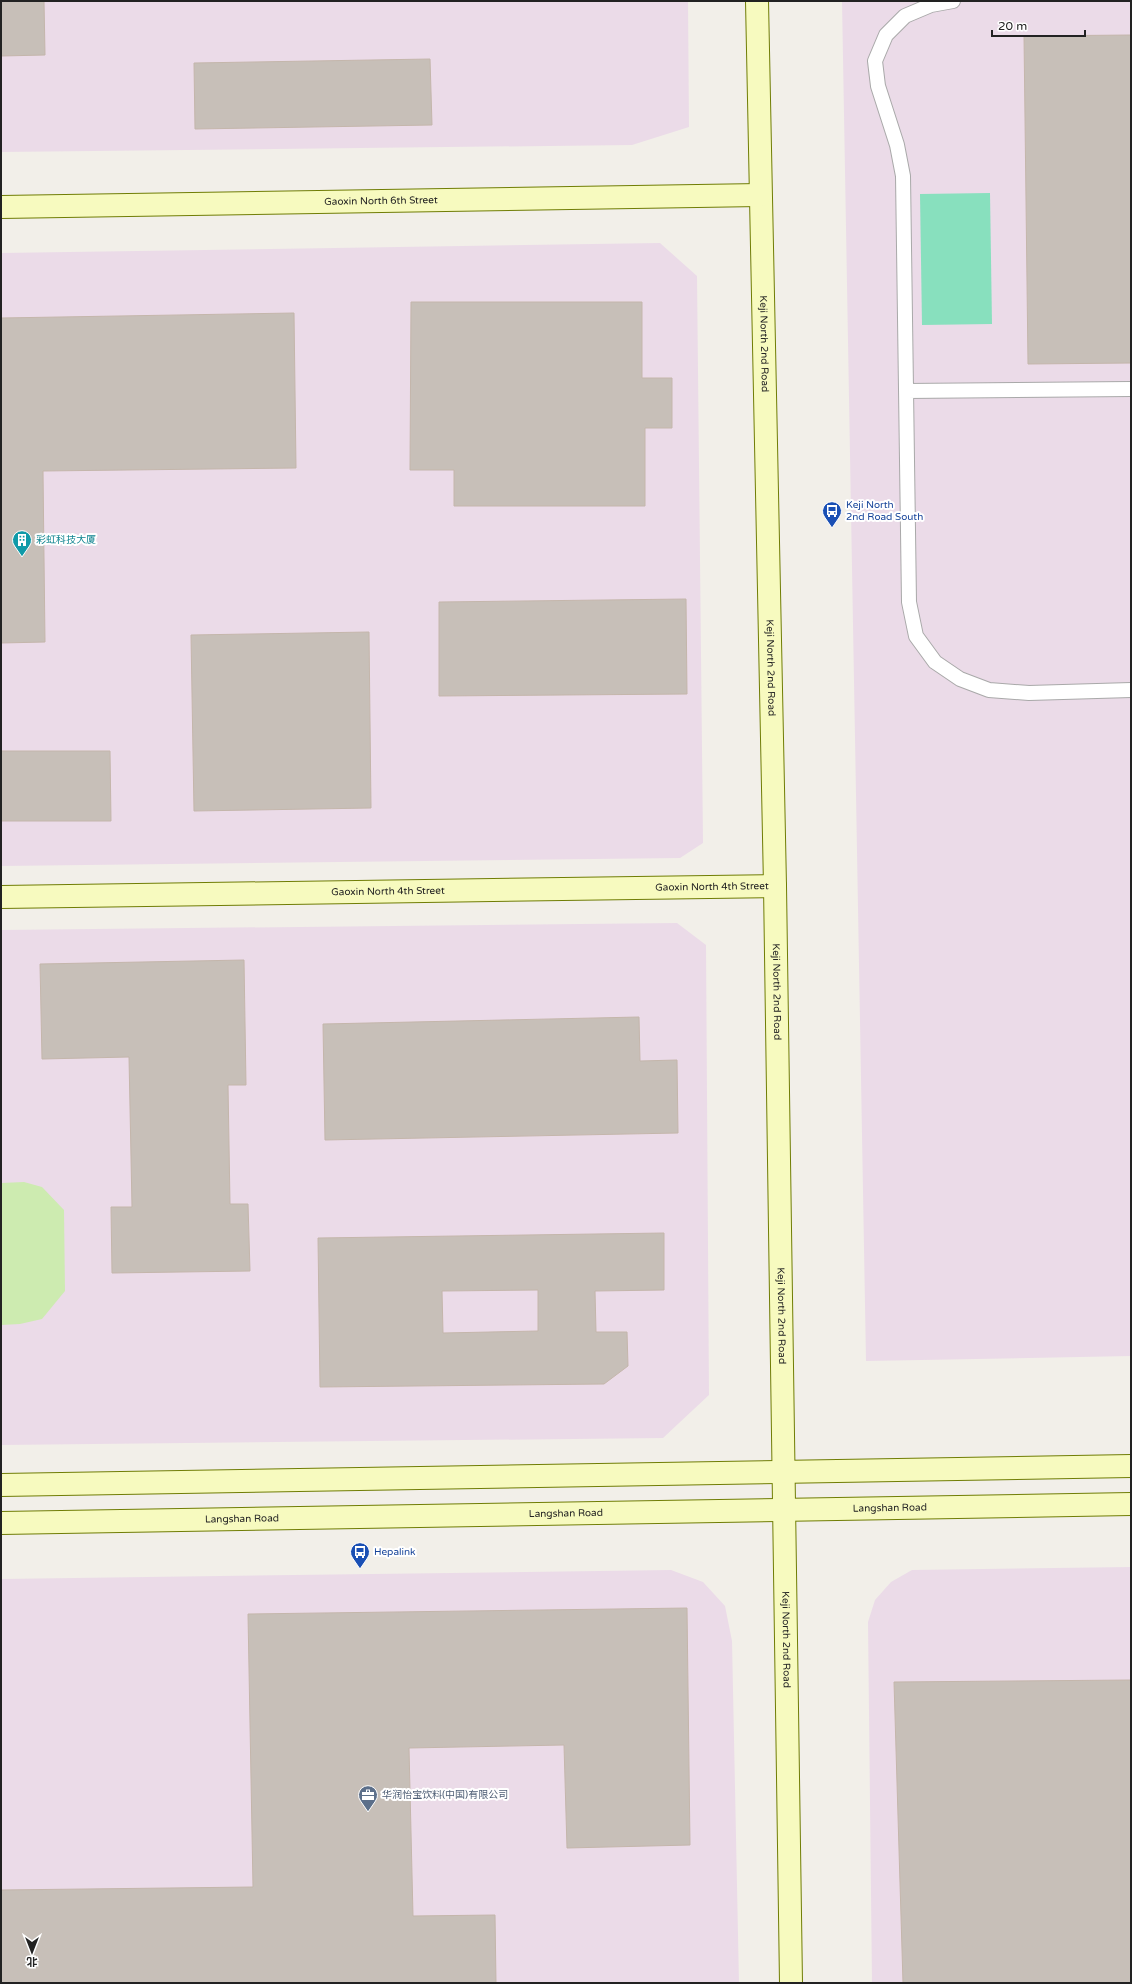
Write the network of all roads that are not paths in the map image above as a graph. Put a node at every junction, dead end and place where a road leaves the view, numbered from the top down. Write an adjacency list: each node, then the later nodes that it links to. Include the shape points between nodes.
1 (757, 1): 3 (street, Keji North 2nd Road)
2 (953, 1): 6 (lane, via 931,5 905,16 886,35 875,61 878,86 897,145 903,176)
3 (760, 195): 4 (street, Gaoxin North 6th Street); 8 (street, Keji North 2nd Road)
4 (1, 207)
5 (1131, 389): 6 (lane)
6 (906, 391): 7 (lane, via 909,602 916,636 935,662 960,679 990,690 1029,693)
7 (1131, 690)
8 (775, 886): 9 (street, Gaoxin North 4th Street); 11 (street, Keji North 2nd Road)
9 (1, 897)
10 (1131, 1466): 11 (street)
11 (782, 1472): 12 (street); 14 (street, Keji North 2nd Road)
12 (1, 1485)
13 (1131, 1504): 14 (street, Langshan Road)
14 (783, 1510): 15 (street, Langshan Road); 16 (street, Keji North 2nd Road)
15 (1, 1523)
16 (791, 1983)

